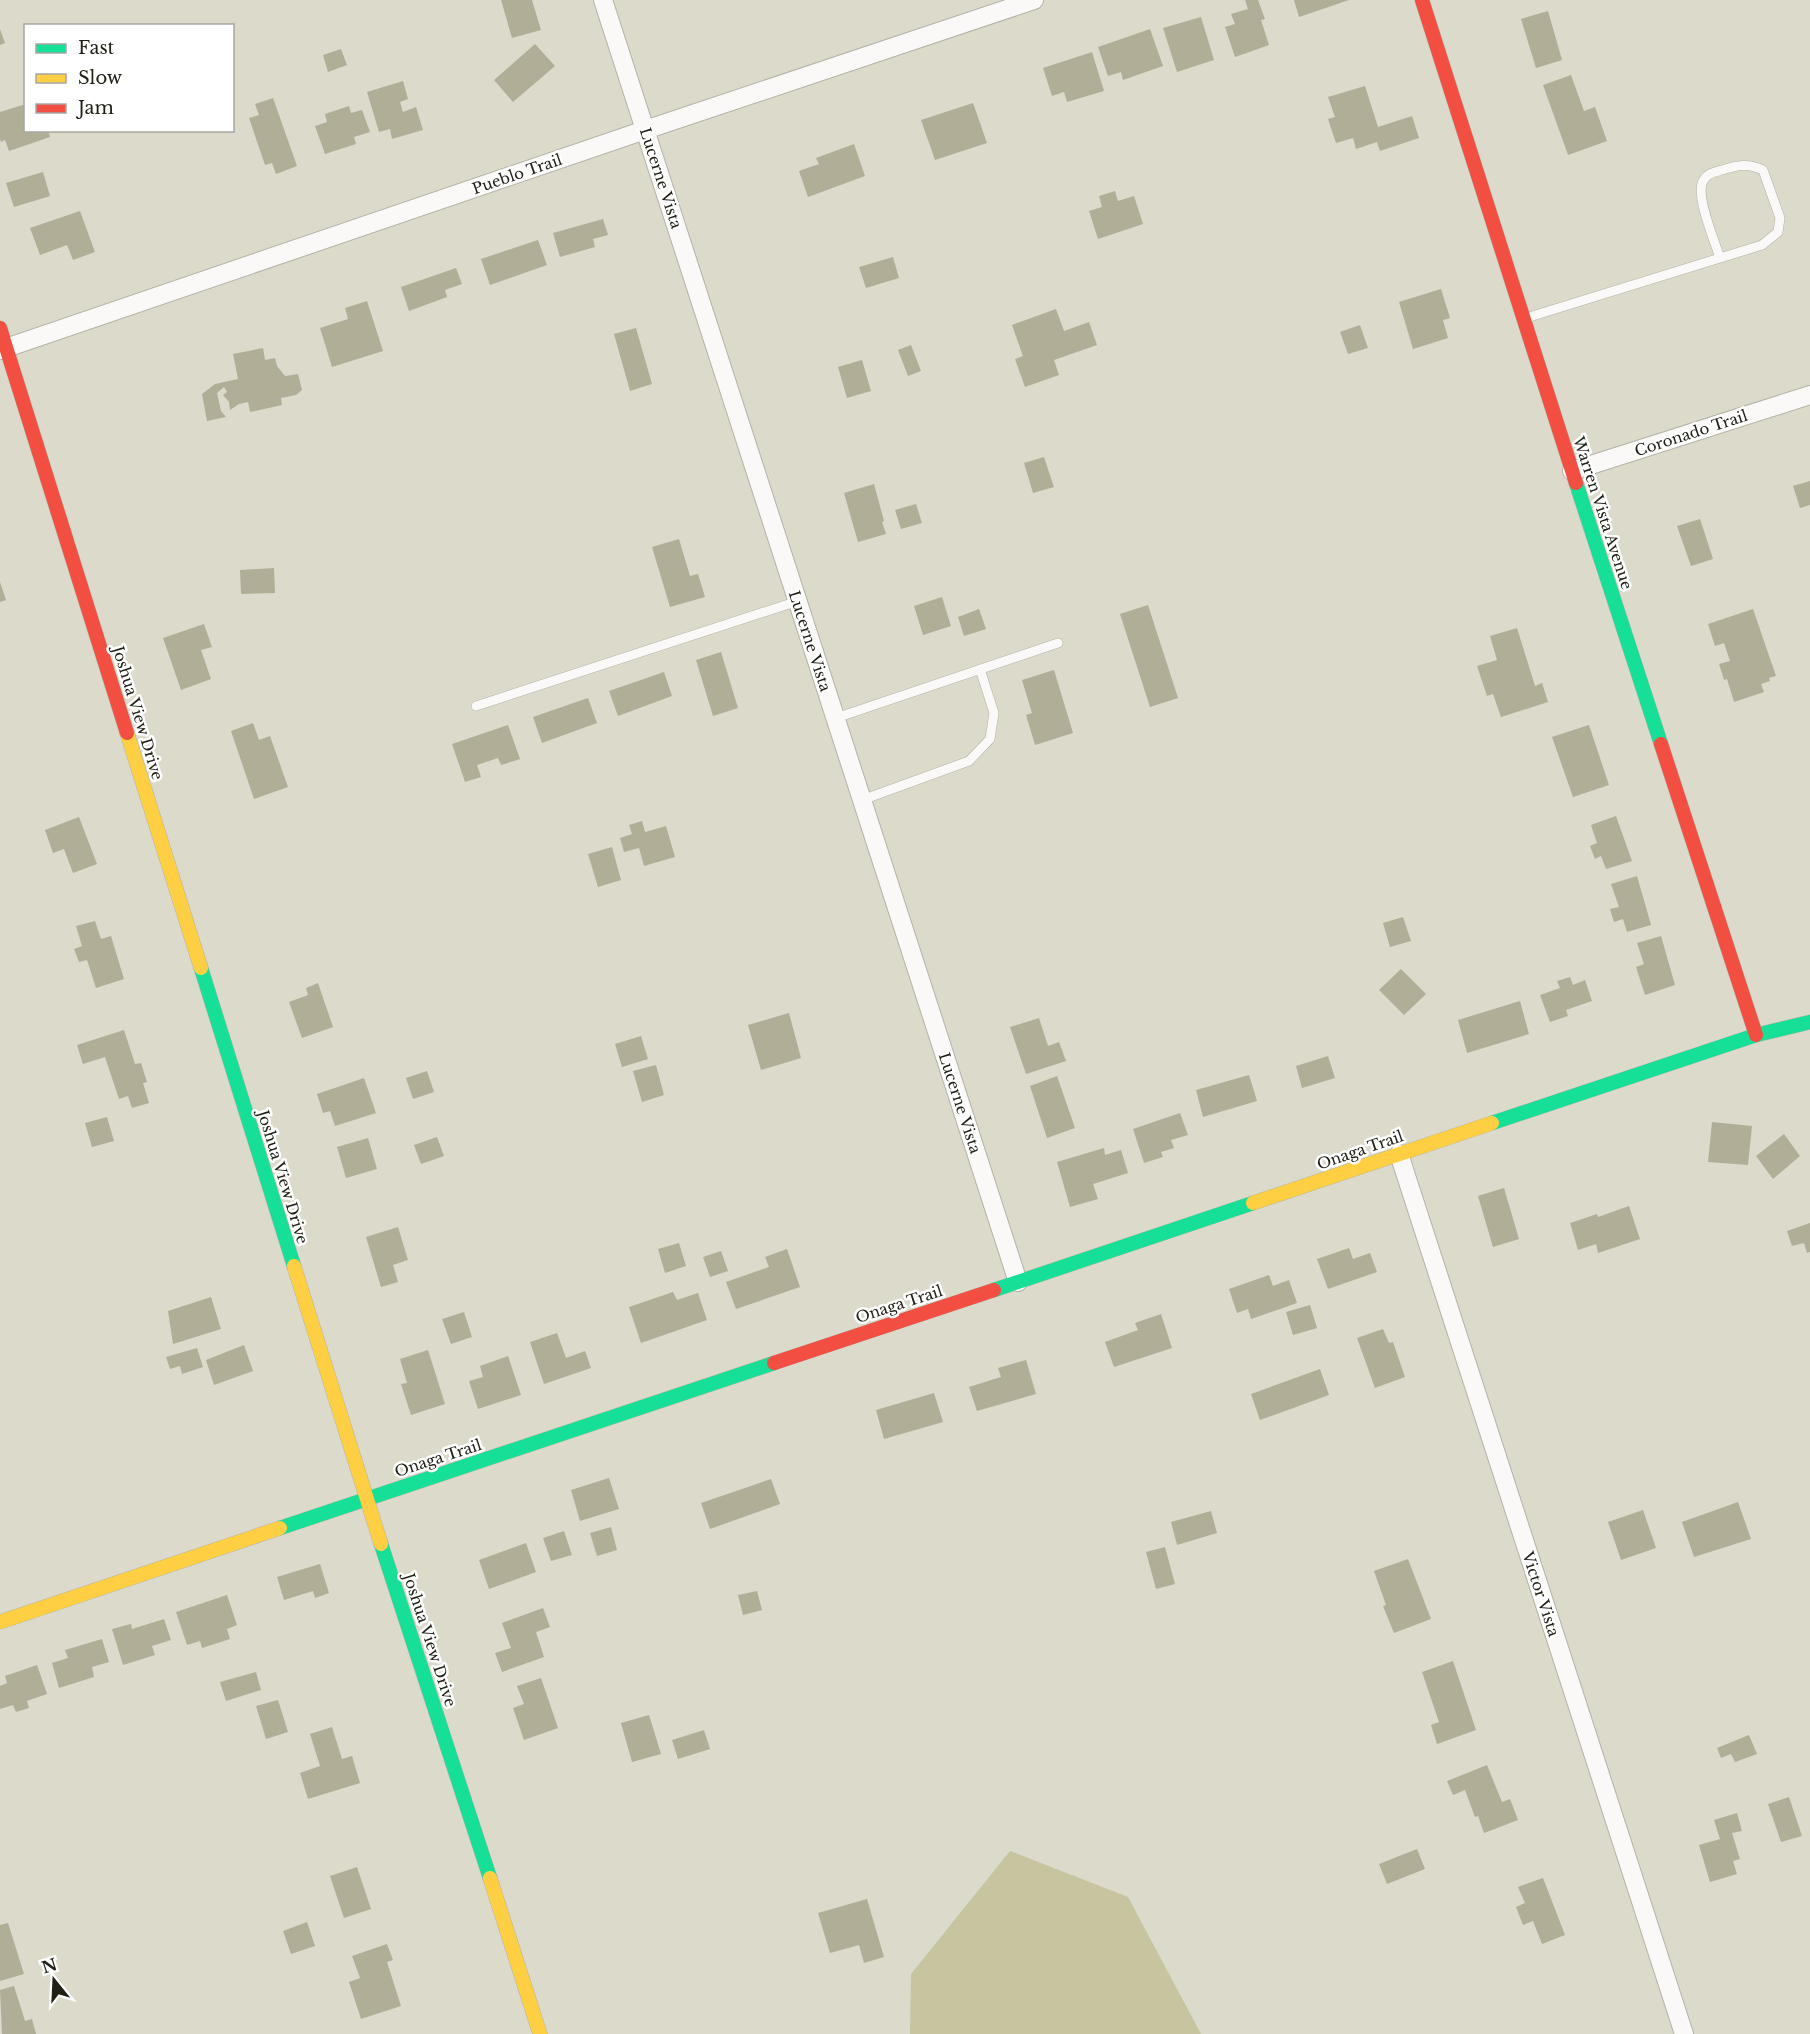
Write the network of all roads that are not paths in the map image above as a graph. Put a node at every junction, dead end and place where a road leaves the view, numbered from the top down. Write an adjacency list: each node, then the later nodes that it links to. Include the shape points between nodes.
1 (603, 0): 4 (street, Lucerne Vista)
2 (1034, 0): 4 (street, Pueblo Trail)
3 (1422, 0): 6 (street, Warren Vista Avenue)
4 (645, 130): 8 (street, Pueblo Trail); 11 (street, Lucerne Vista)
5 (1720, 258): 5 (lane, via 1762,245 1778,232 1780,218 1763,170 1751,164 1708,174 1702,182 1700,194); 6 (lane)
6 (1524, 319): 10 (street, Warren Vista Avenue)
7 (0, 328): 8 (street, Joshua View Drive)
8 (3, 349): 21 (street, Joshua View Drive)
9 (1810, 395): 10 (street, Coronado Trail)
10 (1572, 471): 18 (street, Warren Vista Avenue)
11 (798, 601): 14 (lane); 15 (street, Lucerne Vista)
12 (1058, 643): 13 (lane)
13 (980, 669): 15 (lane); 16 (lane, via 994,713 990,739 969,761)
14 (477, 706)
15 (836, 718): 16 (street, Lucerne Vista)
16 (862, 800): 20 (street, Lucerne Vista)
17 (1810, 1022): 18 (street, Onaga Trail)
18 (1756, 1035): 19 (street, Onaga Trail)
19 (1399, 1154): 20 (street, Onaga Trail); 24 (street, Victor Vista)
20 (1018, 1282): 21 (street, Onaga Trail)
21 (367, 1499): 22 (street, Onaga Trail); 23 (street, Joshua View Drive)
22 (0, 1622)
23 (540, 2034)
24 (1684, 2034)

